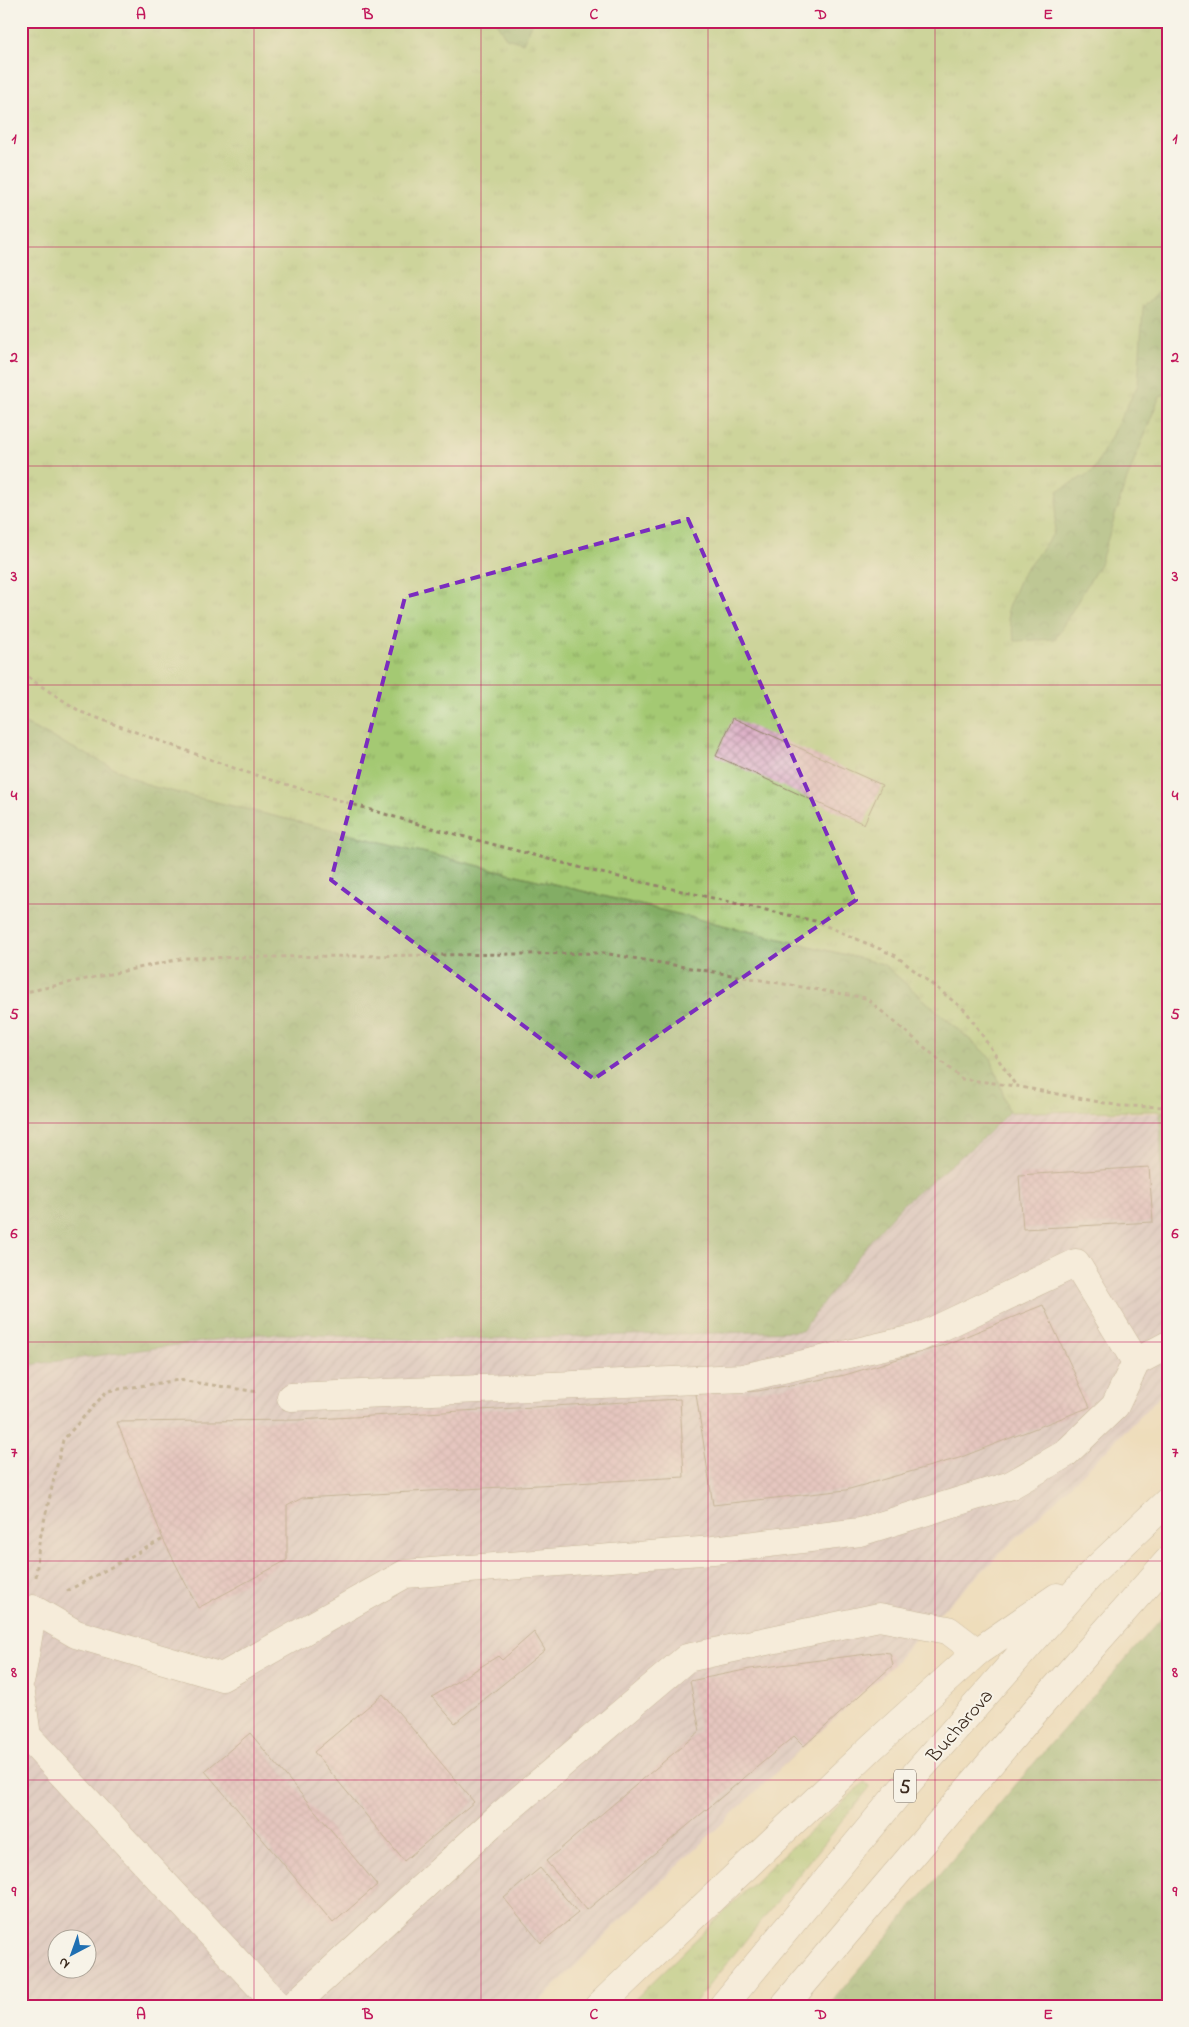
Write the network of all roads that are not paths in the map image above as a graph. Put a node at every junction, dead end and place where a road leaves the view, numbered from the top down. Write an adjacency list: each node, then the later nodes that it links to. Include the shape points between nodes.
1 (1168, 1345): 2 (main road)
2 (1136, 1362): 3 (main road, via 1076,1264 918,1338 743,1378); 8 (main road, via 1115,1406 1065,1454 1011,1485 860,1532 713,1550 405,1574 222,1677 76,1634 33,1609)
3 (291, 1397)
4 (1168, 1501): 6 (main road, Bucharova / 5)
5 (1168, 1561): 10 (main road, via 1022,1726)
6 (1093, 1572): 7 (main road); 14 (main road, Bucharova / 5, via 898,1794)
7 (978, 1652): 12 (main road, via 948,1630 879,1618 687,1658 499,1817); 13 (main road, via 873,1746)
8 (21, 1678)
9 (21, 1694): 11 (main road, via 27,1736)
10 (791, 2001)
11 (278, 2006)
12 (293, 2006)
13 (599, 2006)
14 (723, 2006)

